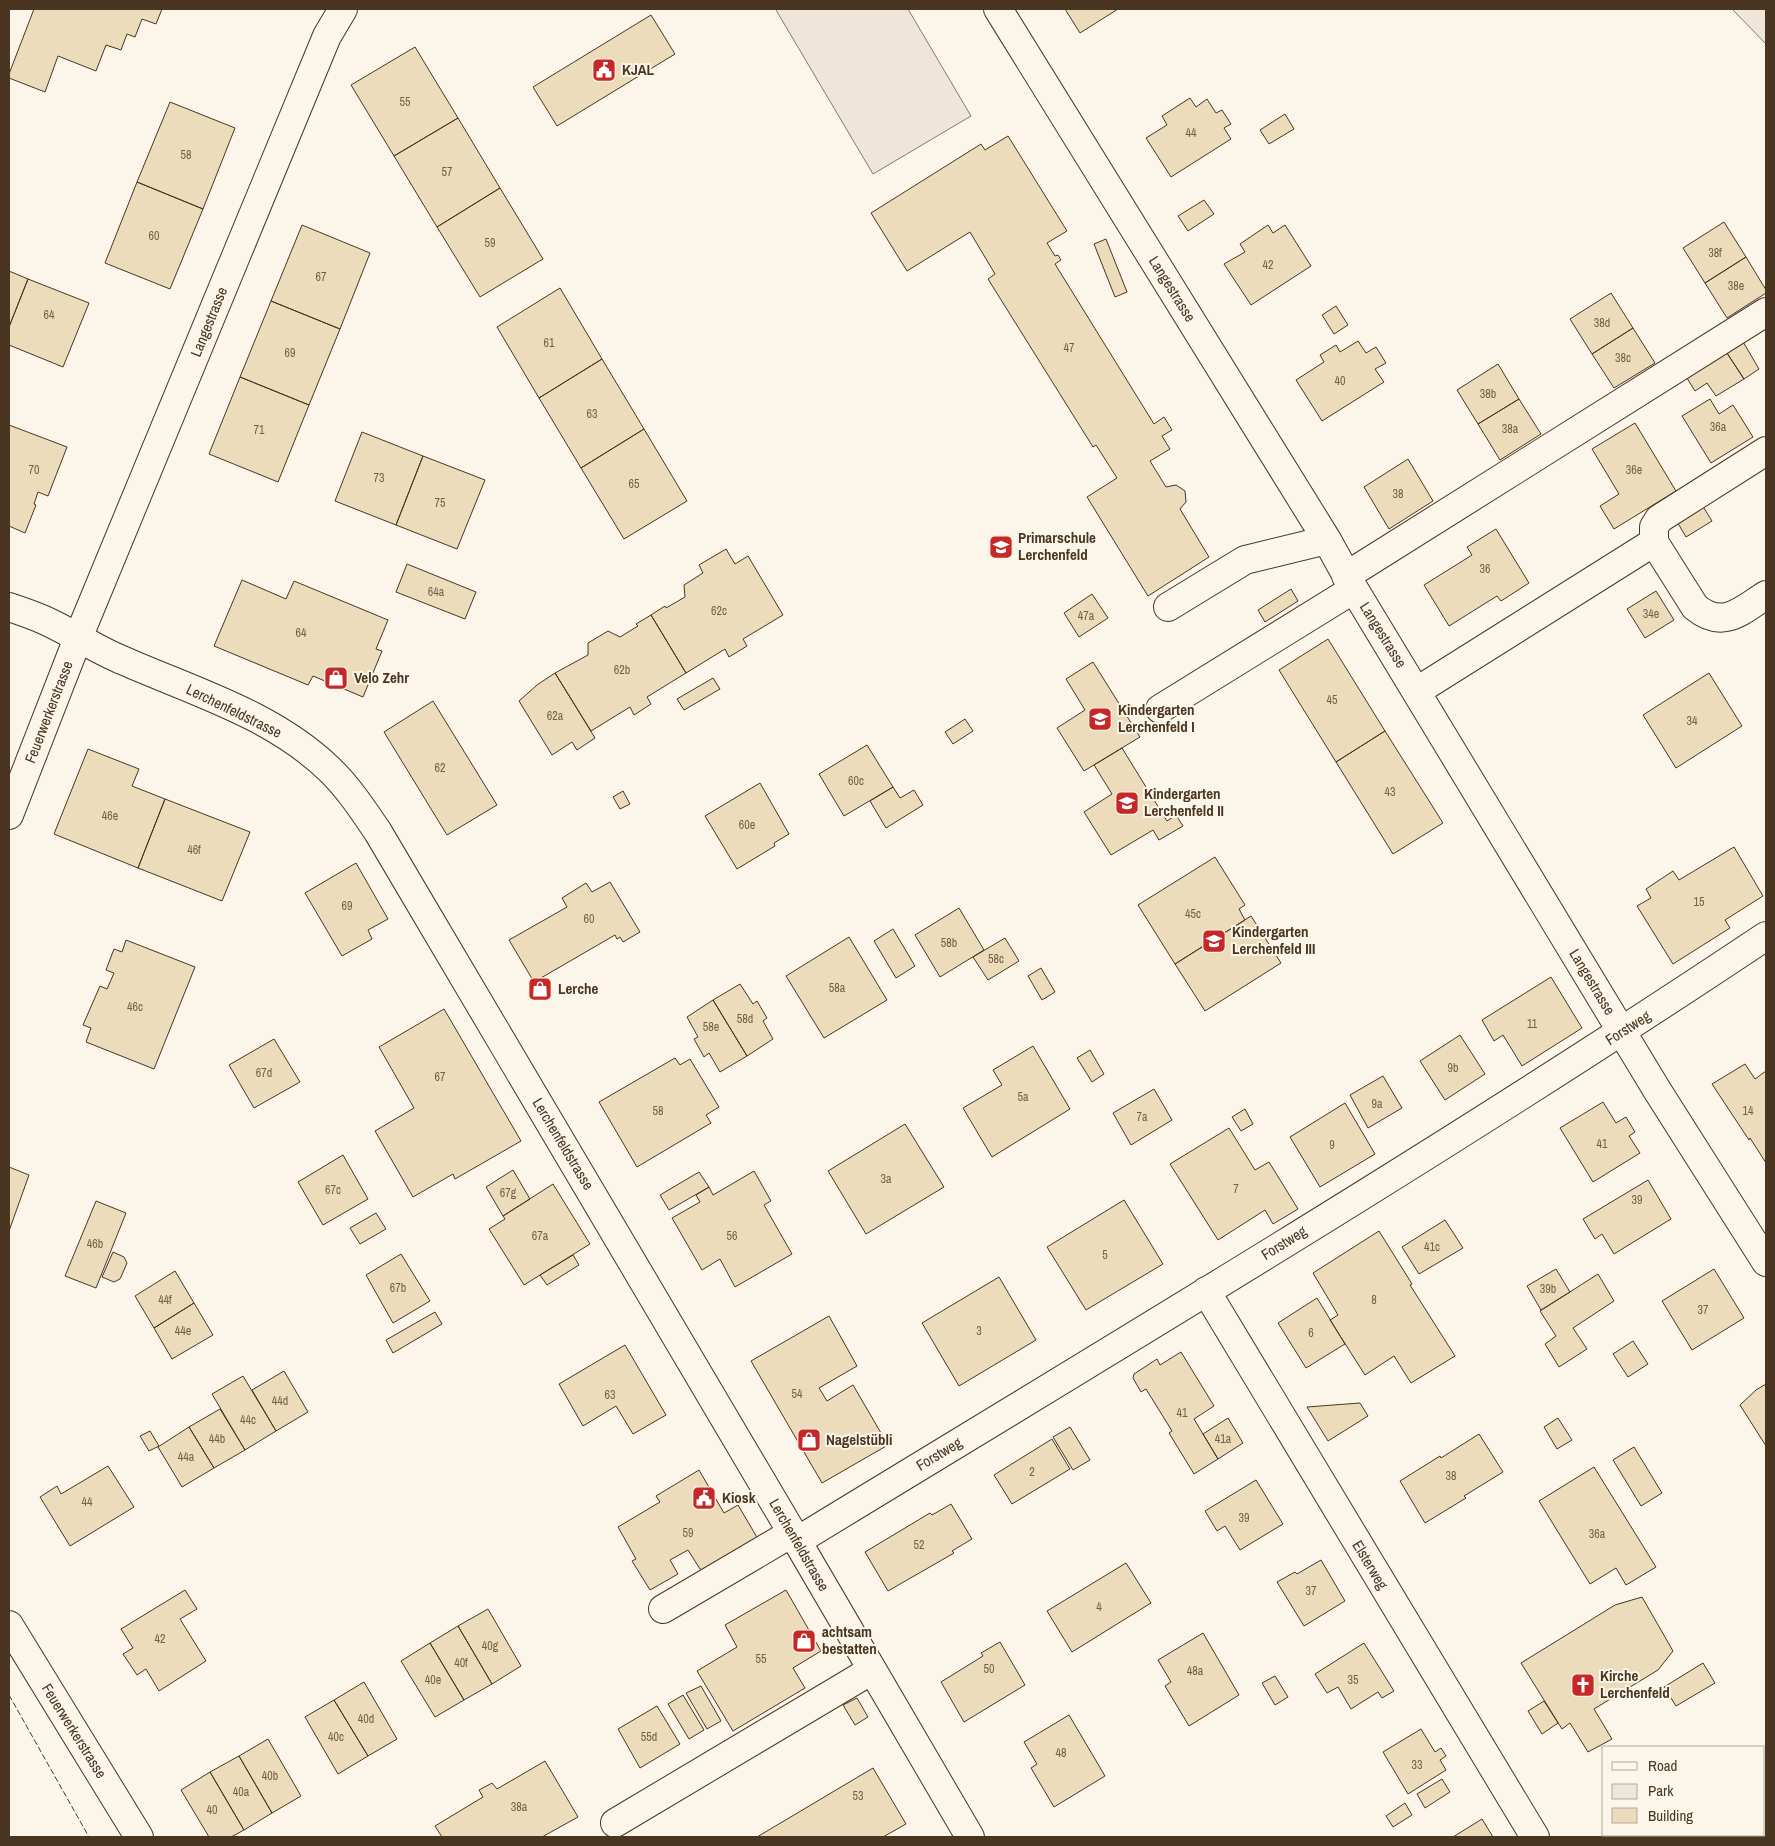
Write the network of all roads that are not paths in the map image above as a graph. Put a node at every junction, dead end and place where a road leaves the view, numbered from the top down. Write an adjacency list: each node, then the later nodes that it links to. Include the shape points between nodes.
1 (343, 9): 11 (street, Langestrasse, via 326,36)
2 (998, 9): 5 (street, Langestrasse)
3 (1766, 312): 7 (street)
4 (1766, 451): 6 (street, via 1658,519 1652,534)
5 (1327, 540): 7 (street, Langestrasse); 10 (street, via 1245,560)
6 (1654, 542): 8 (street, via 1695,606 1704,614 1723,619); 12 (street)
7 (1350, 582): 12 (street, Langestrasse); 13 (street)
8 (1766, 594)
9 (9, 607): 11 (street, Lerchenfeldstrasse)
10 (1168, 607)
11 (78, 638): 14 (street, Feuerwerkerstrasse); 19 (street, Lerchenfeldstrasse, via 272,726 307,749 348,789 382,840)
12 (1417, 691): 16 (street, Langestrasse)
13 (1160, 709)
14 (9, 814)
15 (1766, 936): 16 (street, Forstweg)
16 (1622, 1032): 17 (street, Langestrasse); 18 (street, Forstweg)
17 (1762, 1246)
18 (1206, 1291): 19 (street, Forstweg); 26 (street, Elsterweg)
19 (795, 1537): 20 (street, Forstweg); 22 (street, Lerchenfeldstrasse)
20 (662, 1609)
21 (9, 1625): 24 (street, Feuerwerkerstrasse)
22 (872, 1670): 23 (street); 25 (street, Lerchenfeldstrasse)
23 (615, 1823)
24 (139, 1837)
25 (970, 1837)
26 (1535, 1837)

